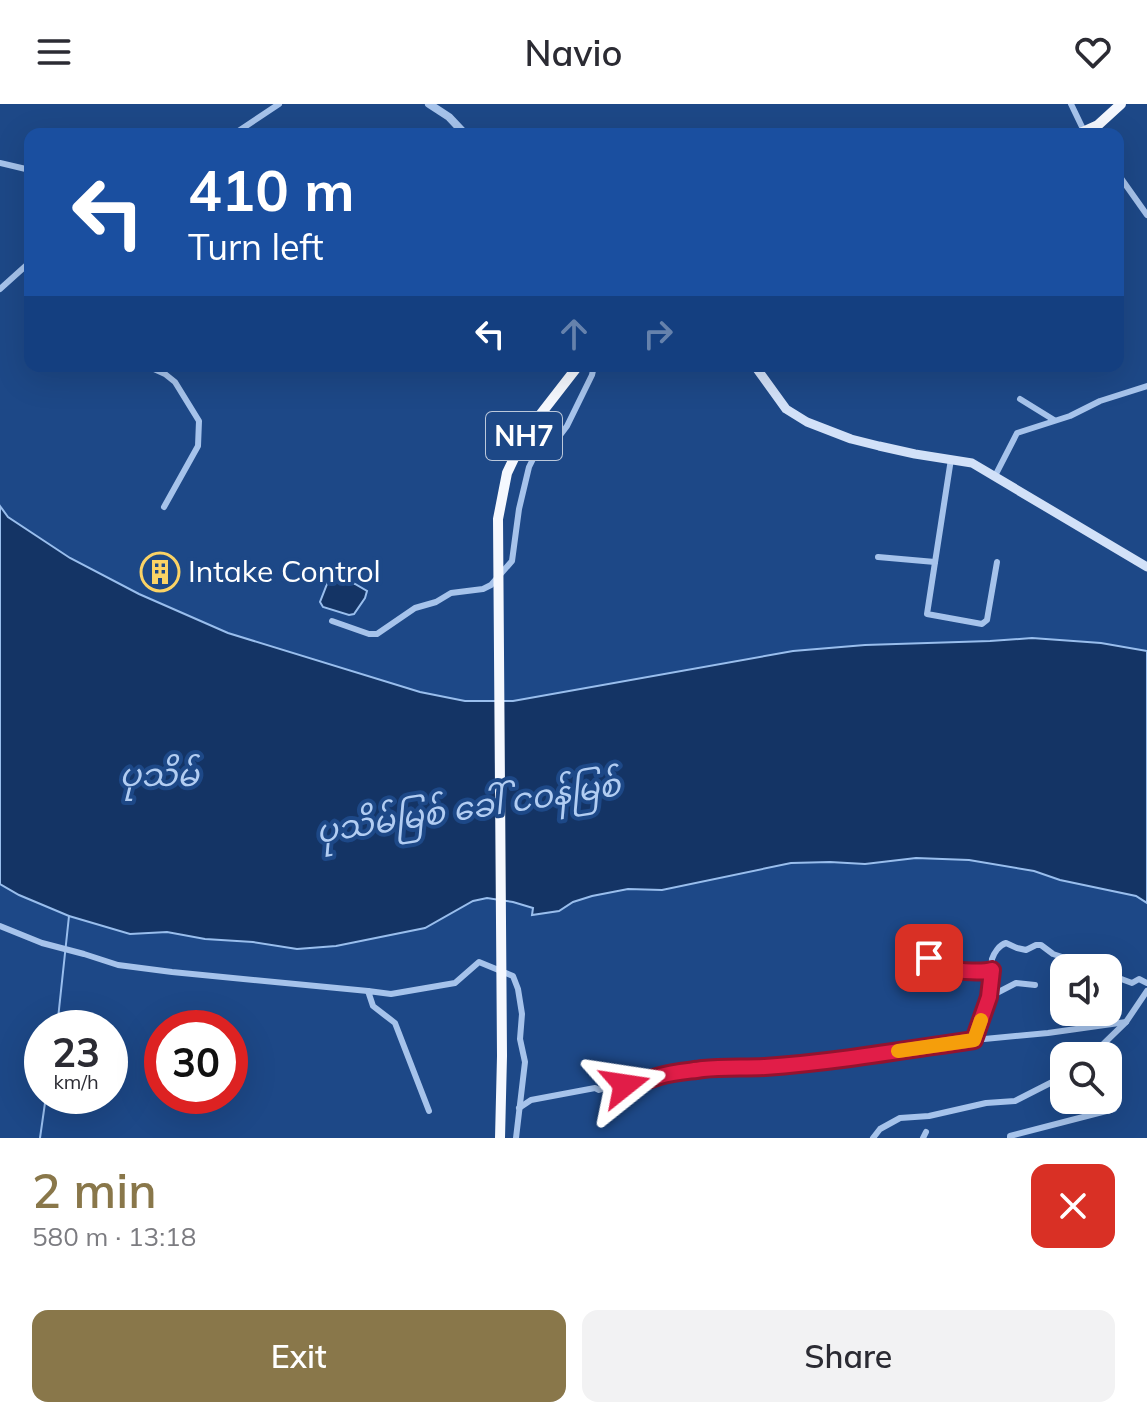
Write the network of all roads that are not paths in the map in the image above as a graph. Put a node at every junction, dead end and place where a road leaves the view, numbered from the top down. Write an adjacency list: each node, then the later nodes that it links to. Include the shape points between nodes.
1 (279, 104): 5 (street)
2 (429, 104): 6 (street)
3 (1071, 104): 7 (street)
4 (1121, 104): 8 (highway)
5 (243, 128)
6 (459, 128)
7 (1086, 128)
8 (1093, 128)
9 (0, 163): 10 (street)
10 (24, 169)
11 (1124, 182): 12 (street)
12 (1147, 215)
13 (24, 267): 14 (street)
14 (0, 289)
15 (162, 372): 24 (street, via 175,382 199,421 198,446)
16 (573, 372): 47 (highway, NH7, via 526,433 507,473 498,519)
17 (593, 372): 29 (street, via 567,426 529,467 512,561 491,585 415,608 377,634)
18 (759, 372): 22 (main road, via 786,409 807,422 851,439)
19 (1147, 386): 21 (street)
20 (1020, 399): 21 (street)
21 (1054, 420): 23 (street, via 1017,433)
22 (951, 459): 23 (main road); 26 (street)
23 (995, 476): 28 (main road)
24 (164, 507)
25 (878, 557): 26 (street)
26 (935, 562): 27 (street, via 927,614 982,624)
27 (997, 562)
28 (1147, 567)
29 (332, 621)
30 (0, 926): 37 (street, via 118,965)
31 (1053, 954): 33 (street, via 1041,945 1026,950 1003,943 994,954)
32 (929, 958): 33 (street, via 939,967)
33 (992, 970): 39 (street)
34 (1122, 979): 35 (street)
35 (1147, 983)
36 (1035, 985): 39 (street, via 1016,983)
37 (368, 991): 44 (street, via 391,994 455,983 479,962 513,976 525,1062); 45 (street, via 373,1006 395,1023)
38 (1146, 994): 40 (street)
39 (989, 997): 41 (street)
40 (1126, 1022): 41 (street); 42 (street)
41 (974, 1040): 44 (street, via 661,1075 632,1085 531,1100)
42 (1105, 1042)
43 (1050, 1083): 49 (street, via 1015,1101 900,1118)
44 (519, 1108): 48 (street)
45 (429, 1111)
46 (1095, 1114): 50 (street)
47 (500, 1138)
48 (516, 1138)
49 (873, 1138)
50 (1010, 1138)

